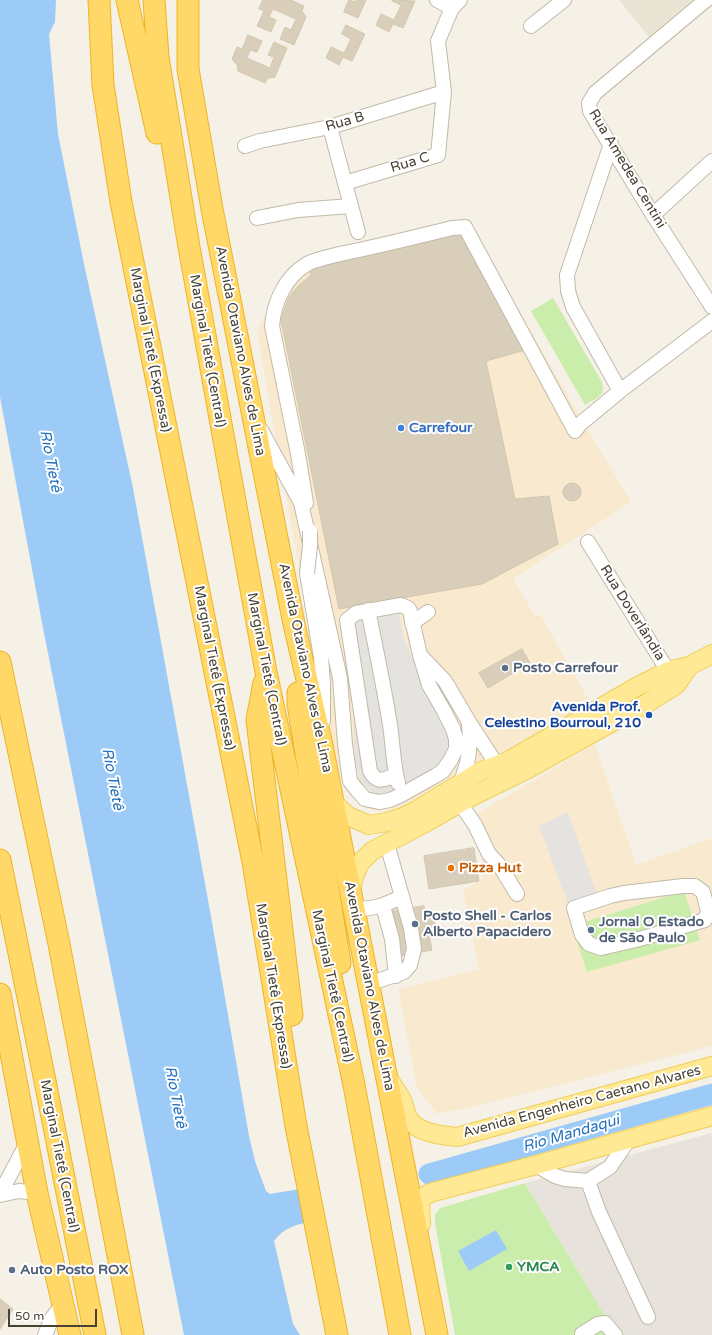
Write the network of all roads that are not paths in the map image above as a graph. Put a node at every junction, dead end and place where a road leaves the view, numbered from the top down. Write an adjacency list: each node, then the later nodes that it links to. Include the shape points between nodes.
1 (99, 0): 62 (highway, Marginal Tietê (Expressa), via 103,85 121,202 253,862)
2 (127, 0): 22 (highway, via 168,178)
3 (154, 0): 22 (highway, Marginal Tietê (Central), via 158,57)
4 (178, 0): 11 (highway)
5 (188, 0): 11 (highway, Avenida Otaviano Alves de Lima)
6 (437, 0): 8 (street)
7 (706, 0): 14 (street, Rua Amedea Centini, via 595,93 589,104 590,111)
8 (456, 4): 12 (street, via 438,41)
9 (559, 4): 10 (street)
10 (531, 26)
11 (188, 69): 26 (highway, Avenida Otaviano Alves de Lima)
12 (444, 92): 13 (street, Rua B); 17 (street, Rua C, via 438,155)
13 (330, 127): 15 (street, Rua B); 17 (street)
14 (611, 144): 19 (street, Rua Amedea Centini); 25 (street, via 566,276 573,307)
15 (245, 146)
16 (712, 162): 19 (street)
17 (345, 183): 18 (street)
18 (351, 206): 20 (street, via 298,210); 21 (street)
19 (653, 215): 23 (street, Rua Amedea Centini)
20 (257, 218)
21 (358, 232)
22 (189, 247): 35 (highway, Marginal Tietê (Central))
23 (712, 307)
24 (712, 321): 25 (street)
25 (620, 391): 38 (street, bridge, via 574,431 465,227 334,256 298,270 279,295 272,326 298,454 310,532 307,573 323,683)
26 (252, 416): 31 (highway, Avenida Otaviano Alves de Lima); 45 (street, via 301,503 340,678 350,781 365,799 379,802)
27 (588, 542): 36 (street, Rua Doverlândia)
28 (368, 610): 30 (street, via 401,605 408,608); 42 (street, via 390,727); 42 (street, via 356,613 347,620 370,771 378,780)
29 (428, 612): 30 (street)
30 (412, 623): 33 (street)
31 (294, 624): 38 (highway, Avenida Otaviano Alves de Lima); 60 (highway, via 298,704 338,944)
32 (712, 654): 36 (main road)
33 (420, 655): 37 (street, via 445,681); 45 (street, via 429,685 453,729 456,749 442,770)
34 (0, 662): 77 (highway, via 59,944)
35 (266, 672): 60 (highway, Marginal Tietê (Central)); 62 (highway, via 257,720 302,1101)
36 (672, 678): 40 (main road, via 625,694); 41 (main road)
37 (469, 722): 40 (street); 44 (street, via 470,750 466,770)
38 (322, 745): 46 (highway, Avenida Otaviano Alves de Lima)
39 (399, 748): 45 (street)
40 (497, 765): 41 (main road); 44 (main road)
41 (528, 769): 43 (main road)
42 (396, 776): 45 (street)
43 (503, 782): 44 (main road); 44 (main road, via 494,776)
44 (468, 787): 47 (main road, via 403,817); 48 (main road); 50 (street, via 475,825 489,854 500,866)
45 (406, 793)
46 (333, 802): 47 (main road, via 348,816); 52 (highway, Avenida Otaviano Alves de Lima)
47 (369, 825): 48 (main road, via 365,841 367,845)
48 (380, 847): 51 (street); 52 (main road, via 360,863 355,874)
49 (0, 860): 71 (highway, Marginal Tietê (Central))
50 (517, 894)
51 (401, 897): 53 (street); 55 (street, via 411,928 414,949 410,965)
52 (352, 900): 53 (street, via 366,909); 56 (highway, Avenida Otaviano Alves de Lima)
53 (383, 906): 55 (street, via 392,939)
54 (574, 908): 54 (street, via 624,893 695,886 703,892 708,911 705,920 698,923 601,948 589,944 582,934)
55 (396, 976): 56 (street)
56 (368, 984): 59 (highway, Avenida Otaviano Alves de Lima)
57 (0, 994): 64 (highway)
58 (712, 1066): 59 (main road, Avenida Engenheiro Caetano Alvares, via 457,1137 440,1135 413,1124)
59 (387, 1076): 69 (highway, Avenida Otaviano Alves de Lima)
60 (354, 1085): 79 (highway, Marginal Tietê (Central))
61 (712, 1116): 63 (main road)
62 (296, 1126): 78 (highway, Marginal Tietê (Expressa))
63 (629, 1139): 65 (main road); 66 (street, via 610,1166)
64 (28, 1141): 67 (highway); 68 (street)
65 (536, 1165): 66 (street, via 555,1176); 69 (main road, via 426,1195 420,1200 422,1222)
66 (588, 1181): 72 (street, via 599,1212)
67 (37, 1193): 68 (street, via 19,1191); 70 (highway)
68 (0, 1195)
69 (419, 1236): 80 (highway, Avenida Otaviano Alves de Lima)
70 (63, 1304): 73 (street, via 52,1318); 74 (highway)
71 (89, 1314): 75 (highway, Marginal Tietê (Central)); 76 (highway)
72 (648, 1316)
73 (44, 1335)
74 (70, 1335)
75 (94, 1335)
76 (102, 1335)
77 (133, 1335)
78 (337, 1335)
79 (400, 1335)
80 (437, 1335)
81 (582, 1335): 82 (street, via 598,1324 606,1324)
82 (615, 1335)

